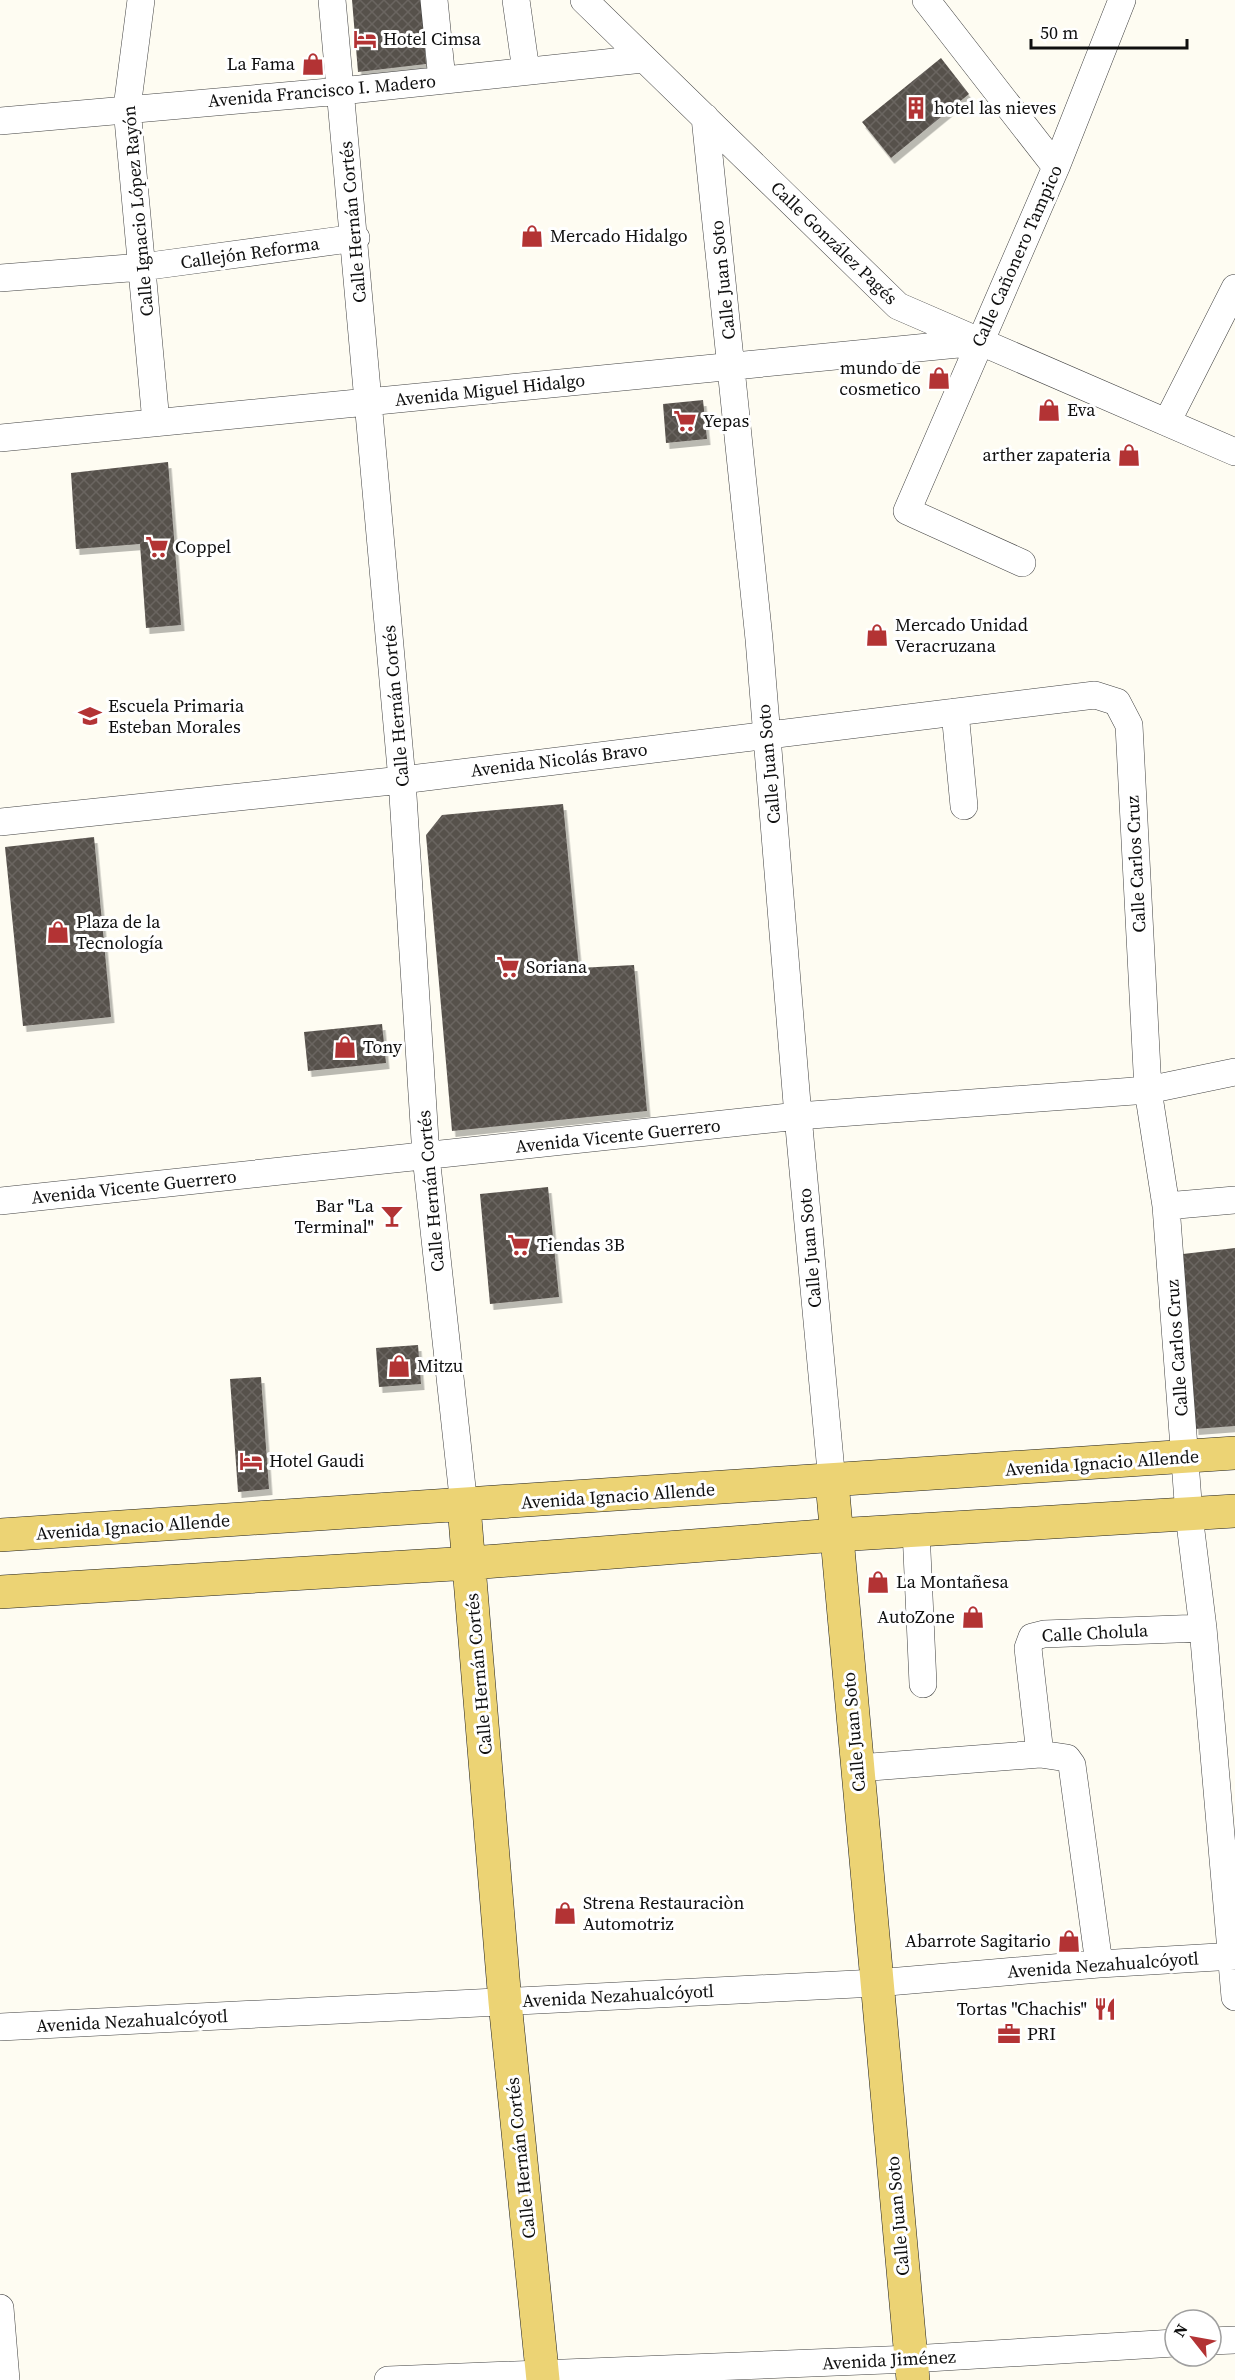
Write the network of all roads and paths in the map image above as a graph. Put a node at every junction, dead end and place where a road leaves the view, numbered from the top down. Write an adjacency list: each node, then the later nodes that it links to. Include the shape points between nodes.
1 (141, 0): 12 (street, Calle Ignacio López Rayón)
2 (332, 0): 11 (street, Calle Hernán Cortés)
3 (434, 0): 10 (street)
4 (516, 0): 9 (street)
5 (584, 0): 8 (street, Calle González Pagés)
6 (926, 0): 15 (street)
7 (1122, 0): 15 (street, Calle Cañonero Tampico)
8 (643, 59): 9 (street, Avenida Francisco I. Madero); 13 (street, Calle González Pagés)
9 (526, 71): 10 (street, Avenida Francisco I. Madero)
10 (442, 80): 11 (street, Avenida Francisco I. Madero)
11 (341, 91): 12 (street, Avenida Francisco I. Madero); 16 (street, Calle Hernán Cortés)
12 (127, 108): 14 (street, Avenida Francisco I. Madero); 17 (street, Calle Ignacio López Rayón)
13 (705, 117): 20 (street, Calle González Pagés, via 898,306); 21 (street, Calle Juan Soto)
14 (0, 121)
15 (1056, 167): 20 (street, Calle Cañonero Tampico)
16 (356, 238): 17 (street, Callejón Reforma); 22 (street, Calle Hernán Cortés)
17 (142, 267): 18 (street, Callejón Reforma); 23 (street, Calle Ignacio López Rayón)
18 (0, 278)
19 (1235, 288): 24 (street)
20 (979, 342): 21 (street, Avenida Miguel Hidalgo); 24 (street, Calle González Pagés); 27 (street, Calle Cañonero Tampico, via 907,511)
21 (732, 366): 22 (street, Avenida Miguel Hidalgo); 30 (street, Calle Juan Soto)
22 (370, 402): 23 (street, Avenida Miguel Hidalgo); 31 (street, Calle Hernán Cortés)
23 (156, 422): 25 (street, Avenida Miguel Hidalgo)
24 (1167, 422): 26 (street, Calle González Pagés)
25 (0, 438)
26 (1235, 452)
27 (1022, 563)
28 (1117, 702): 29 (street, Avenida Nicolás Bravo, via 1095,694); 35 (street, Calle Carlos Cruz, via 1129,725)
29 (955, 712): 30 (street, Avenida Nicolás Bravo); 32 (street)
30 (766, 735): 31 (street, Avenida Nicolás Bravo); 36 (street, Calle Juan Soto)
31 (402, 780): 33 (street, Avenida Nicolás Bravo); 37 (street, Calle Hernán Cortés)
32 (964, 806)
33 (0, 822)
34 (1235, 1071): 35 (street, Avenida Vicente Guerrero)
35 (1148, 1090): 36 (street, Avenida Vicente Guerrero); 40 (street, Calle Carlos Cruz)
36 (798, 1116): 37 (street, Avenida Vicente Guerrero); 43 (street, Calle Juan Soto)
37 (426, 1156): 39 (street, Avenida Vicente Guerrero); 44 (street, Calle Hernán Cortés)
38 (1235, 1200): 40 (street)
39 (0, 1201)
40 (1166, 1206): 42 (street, Calle Carlos Cruz)
41 (1235, 1454): 42 (main road, Avenida Ignacio Allende)
42 (1185, 1458): 43 (main road, Avenida Ignacio Allende); 46 (street, Calle Carlos Cruz)
43 (832, 1482): 44 (main road, Avenida Ignacio Allende); 49 (main road, Calle Juan Soto)
44 (465, 1506): 48 (main road, Avenida Ignacio Allende); 50 (main road, Calle Hernán Cortés)
45 (1235, 1511): 46 (main road)
46 (1190, 1515): 47 (main road); 52 (street, Calle Carlos Cruz)
47 (916, 1530): 49 (main road); 53 (street)
48 (0, 1535)
49 (836, 1535): 50 (main road); 55 (main road, Calle Juan Soto)
50 (470, 1563): 51 (main road); 60 (main road, Calle Hernán Cortés)
51 (0, 1592)
52 (1203, 1628): 54 (street, Calle Cholula, via 1032,1637 1028,1648); 56 (street, Calle Carlos Cruz)
53 (923, 1684)
54 (1040, 1754): 55 (street); 57 (street, via 1067,1758 1072,1766)
55 (858, 1768): 58 (main road, Calle Juan Soto)
56 (1233, 1956): 57 (street, Avenida Nezahualcóyotl); 59 (street, Calle Carlos Cruz)
57 (1099, 1964): 58 (street, Avenida Nezahualcóyotl)
58 (876, 1983): 60 (street, Avenida Nezahualcóyotl); 64 (main road, Calle Juan Soto)
59 (1235, 1997)
60 (505, 2001): 61 (street, Avenida Nezahualcóyotl); 66 (main road, Calle Hernán Cortés)
61 (0, 2027)
62 (0, 2308): 67 (street)
63 (1163, 2344): 64 (street, Avenida Jiménez)
64 (912, 2370): 65 (street, Avenida Jiménez)
65 (673, 2375): 66 (street, Avenida Jiménez)
66 (543, 2378): 68 (street, Avenida Jiménez)
67 (6, 2380)
68 (388, 2380)

